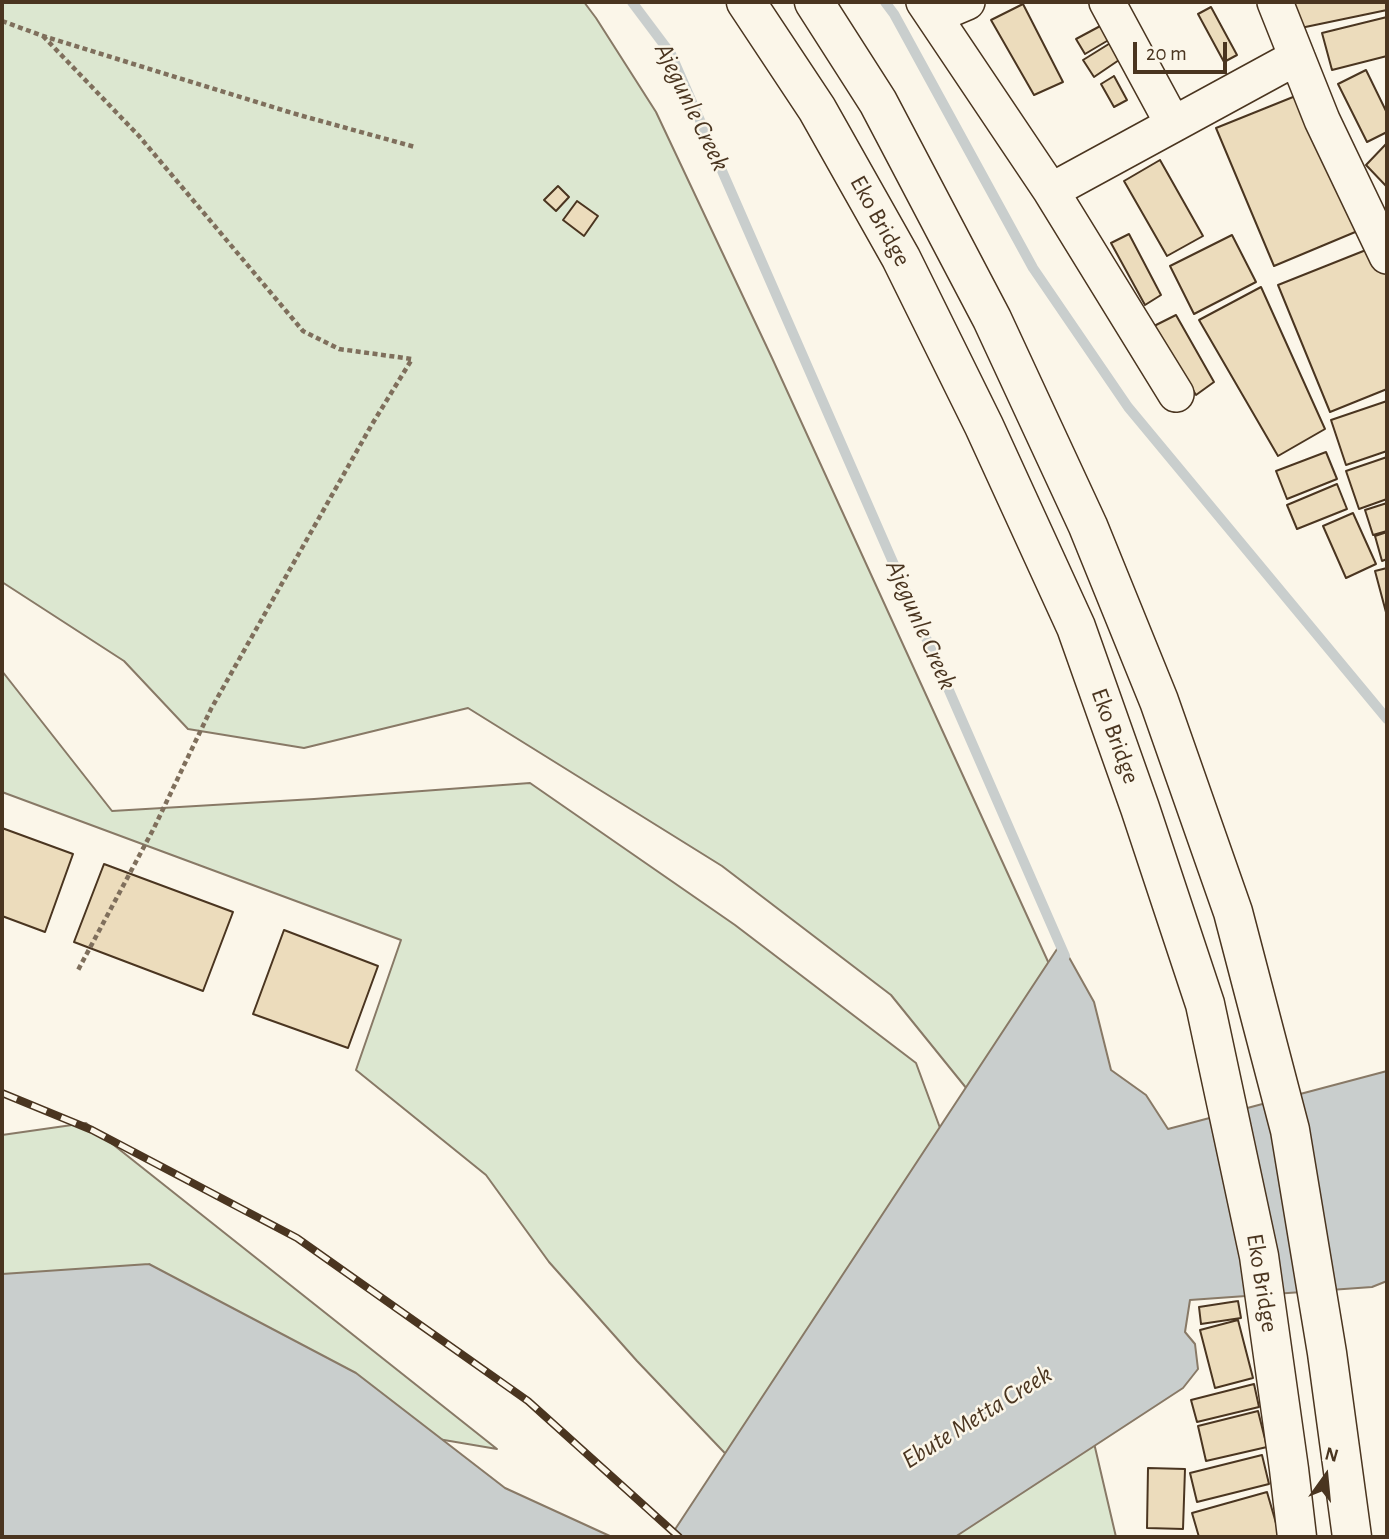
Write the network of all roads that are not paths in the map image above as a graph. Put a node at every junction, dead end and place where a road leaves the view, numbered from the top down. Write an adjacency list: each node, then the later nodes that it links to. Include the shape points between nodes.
1 (746, 2): 12 (highway, Eko Bridge, via 817,108 901,258 1076,627 1205,1004 1259,1256)
2 (814, 2): 13 (highway, via 878,102 992,319 1088,526 1168,725 1233,912 1290,1130)
3 (967, 2): 6 (street)
4 (1107, 2): 8 (street)
5 (1275, 2): 7 (street)
6 (929, 9): 9 (street)
7 (1297, 57): 8 (street); 10 (street)
8 (1173, 124): 9 (street)
9 (1051, 191): 11 (street)
10 (1387, 256)
11 (1176, 394)
12 (1297, 1537)
13 (1352, 1537)

